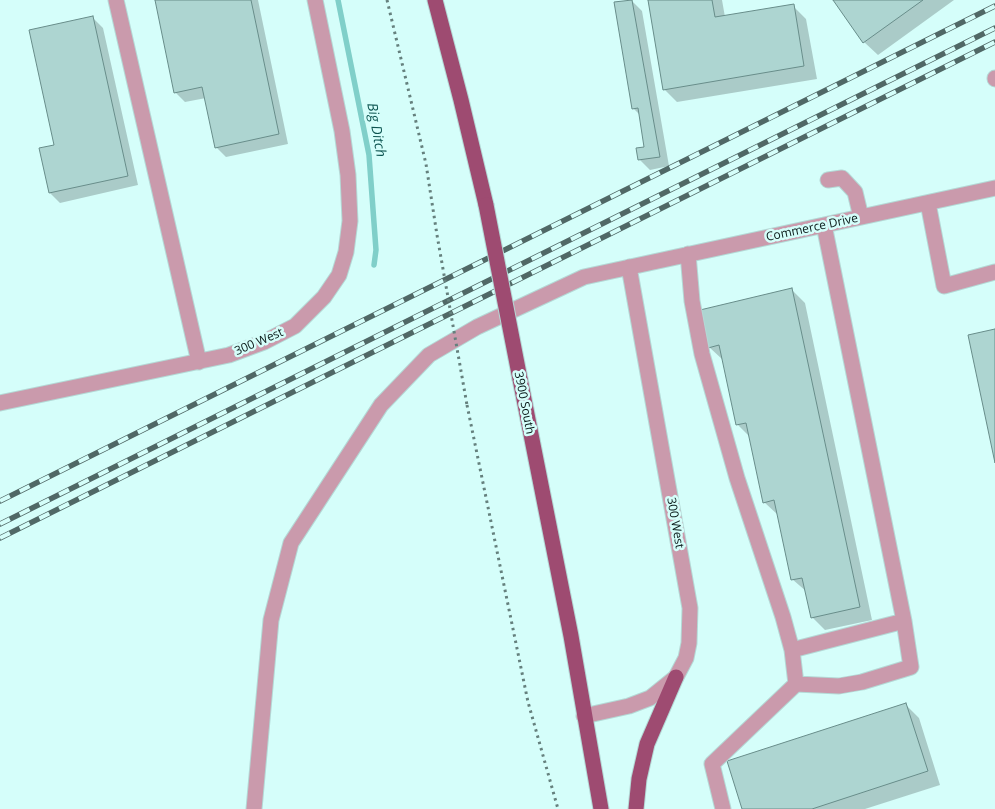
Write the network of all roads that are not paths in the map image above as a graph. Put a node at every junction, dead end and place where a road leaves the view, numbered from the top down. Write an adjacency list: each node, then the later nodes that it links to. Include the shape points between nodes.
1 (116, 0): 12 (street)
2 (315, 0): 12 (street, 300 West, via 348,175 350,221 339,275 316,307 295,326 264,342)
3 (435, 0): 18 (main road, 3900 South, bridge, via 486,205)
4 (828, 180): 7 (street, via 842,178 855,192)
5 (995, 188): 6 (street, Commerce Drive)
6 (928, 203): 7 (street, Commerce Drive); 11 (street, via 944,286)
7 (861, 217): 8 (street, Commerce Drive)
8 (824, 225): 9 (street, Commerce Drive); 14 (street)
9 (688, 254): 10 (street, Commerce Drive); 15 (street, via 692,301 702,354)
10 (629, 267): 16 (street, 300 West, via 690,608 686,658); 19 (street, Commerce Drive, via 584,277 477,327 429,354 381,405 291,544 271,620)
11 (995, 272)
12 (199, 362): 13 (street, 300 West)
13 (0, 403)
14 (904, 621): 15 (street); 17 (street, via 911,667 839,686)
15 (792, 650): 17 (street)
16 (676, 677): 18 (street, 300 West, via 650,698); 21 (main road, via 647,744)
17 (796, 684): 22 (street, via 712,764)
18 (584, 716): 20 (main road, 3900 South)
19 (254, 809)
20 (601, 809)
21 (636, 809)
22 (723, 809)

